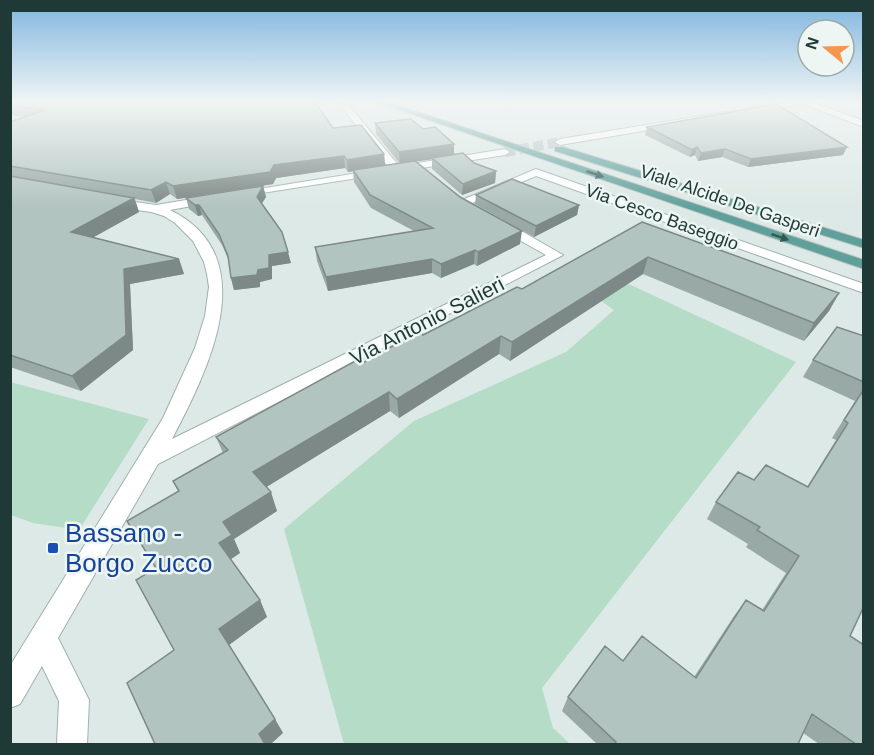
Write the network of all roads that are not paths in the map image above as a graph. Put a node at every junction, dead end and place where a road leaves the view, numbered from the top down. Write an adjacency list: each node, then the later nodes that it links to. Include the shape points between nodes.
1 (370, 137): 8 (street)
2 (485, 137): 14 (main road, Viale Alcide De Gasperi, one-way to 14)
3 (523, 137): 13 (main road, Viale Alcide De Gasperi)
4 (583, 137): 5 (street)
5 (560, 141)
6 (506, 153): 7 (street)
7 (419, 166): 8 (street); 9 (street)
8 (396, 169): 12 (street)
9 (433, 184)
10 (99, 200): 12 (street)
11 (457, 200): 15 (street, Via Cesco Baseggio, via 537,172); 16 (street, Via Antonio Salieri, via 556,255)
12 (156, 209): 16 (street, via 192,231 208,255 216,286 210,327 192,378)
13 (864, 244)
14 (864, 265)
15 (864, 289)
16 (149, 459): 17 (street)
17 (43, 638): 18 (street); 19 (street, via 74,700)
18 (10, 694)
19 (72, 744)

